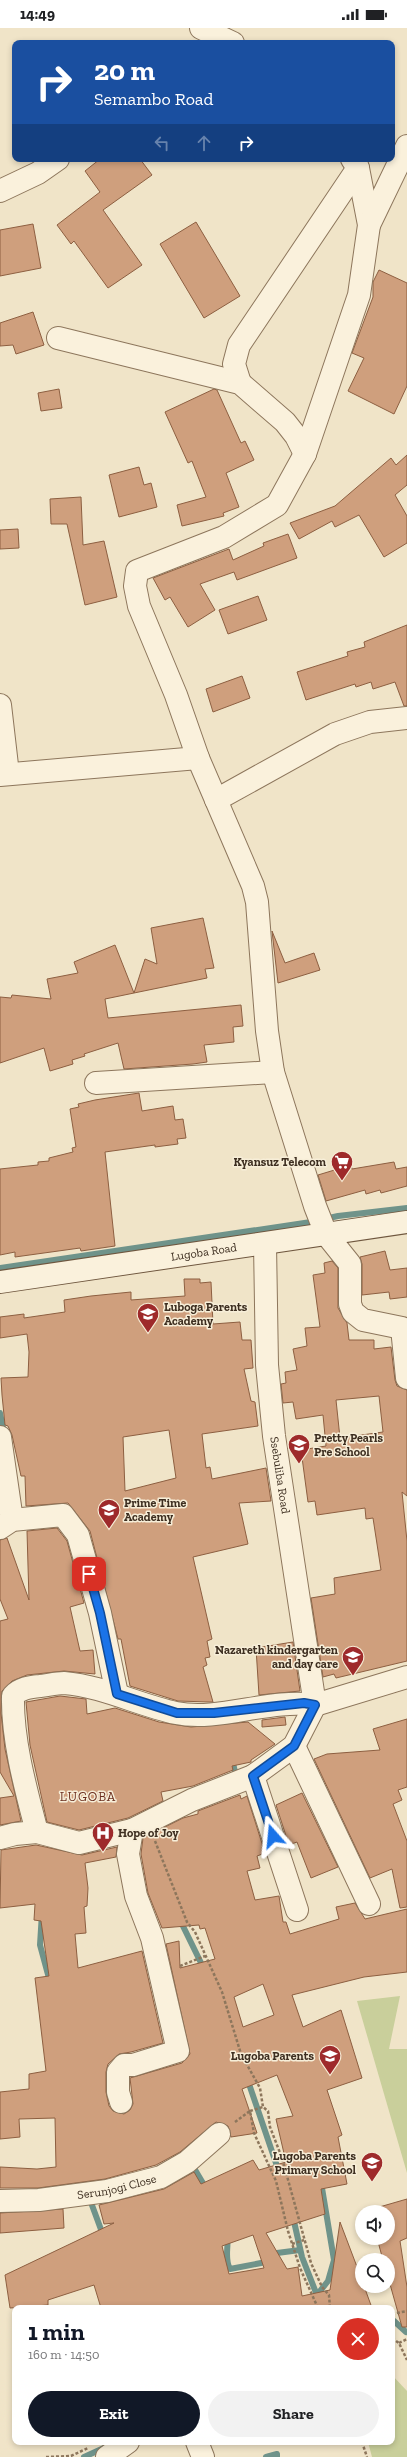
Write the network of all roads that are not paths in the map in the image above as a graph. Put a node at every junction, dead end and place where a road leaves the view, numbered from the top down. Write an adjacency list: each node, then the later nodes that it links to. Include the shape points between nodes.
1 (407, 146): 5 (street)
2 (54, 162): 4 (street)
3 (355, 164): 5 (street); 7 (street, via 239,345 234,364)
4 (0, 192)
5 (369, 225): 8 (street, via 359,295)
6 (58, 338): 7 (street)
7 (240, 383): 8 (street, via 285,422)
8 (305, 454): 11 (street, via 277,505 224,537 137,571 135,586 139,606 176,695)
9 (0, 705): 12 (street)
10 (407, 718): 13 (street, via 370,722 335,734)
11 (198, 758): 12 (street); 13 (street)
12 (4, 775)
13 (216, 800): 14 (street, via 253,886 257,902 267,1031)
14 (273, 1072): 15 (street); 17 (street)
15 (96, 1083)
16 (407, 1222): 17 (street, Lugoba Road)
17 (326, 1234): 18 (street, Lugoba Road); 20 (street, via 350,1264 350,1304 353,1312 363,1320 402,1328)
18 (265, 1244): 19 (street, Lugoba Road); 25 (street, Ssebuliba Road, via 266,1365 274,1436)
19 (0, 1282)
20 (407, 1378)
21 (0, 1436): 22 (street)
22 (6, 1524): 24 (street, via 63,1515 78,1535 100,1613)
23 (407, 1677): 25 (street)
24 (117, 1694): 25 (street, via 177,1713 214,1713 304,1703); 29 (street, via 64,1683 30,1687 20,1690 13,1696 12,1715)
25 (315, 1705): 26 (street)
26 (294, 1746): 27 (street); 31 (street)
27 (253, 1776): 28 (street, via 192,1800); 32 (street)
28 (141, 1826): 29 (street, via 79,1842); 33 (street, via 128,1854 136,1896 152,1938 178,2051 133,2066 124,2066 118,2072)
29 (37, 1832): 30 (street)
30 (0, 1838)
31 (369, 1904)
32 (297, 1910)
33 (121, 2102)
34 (219, 2134): 35 (street, Serunjogi Close, via 187,2162 161,2177 107,2191 39,2200)
35 (0, 2201)
36 (119, 2445): 38 (street)
37 (198, 2445): 39 (street)
38 (99, 2452)
39 (203, 2457)

